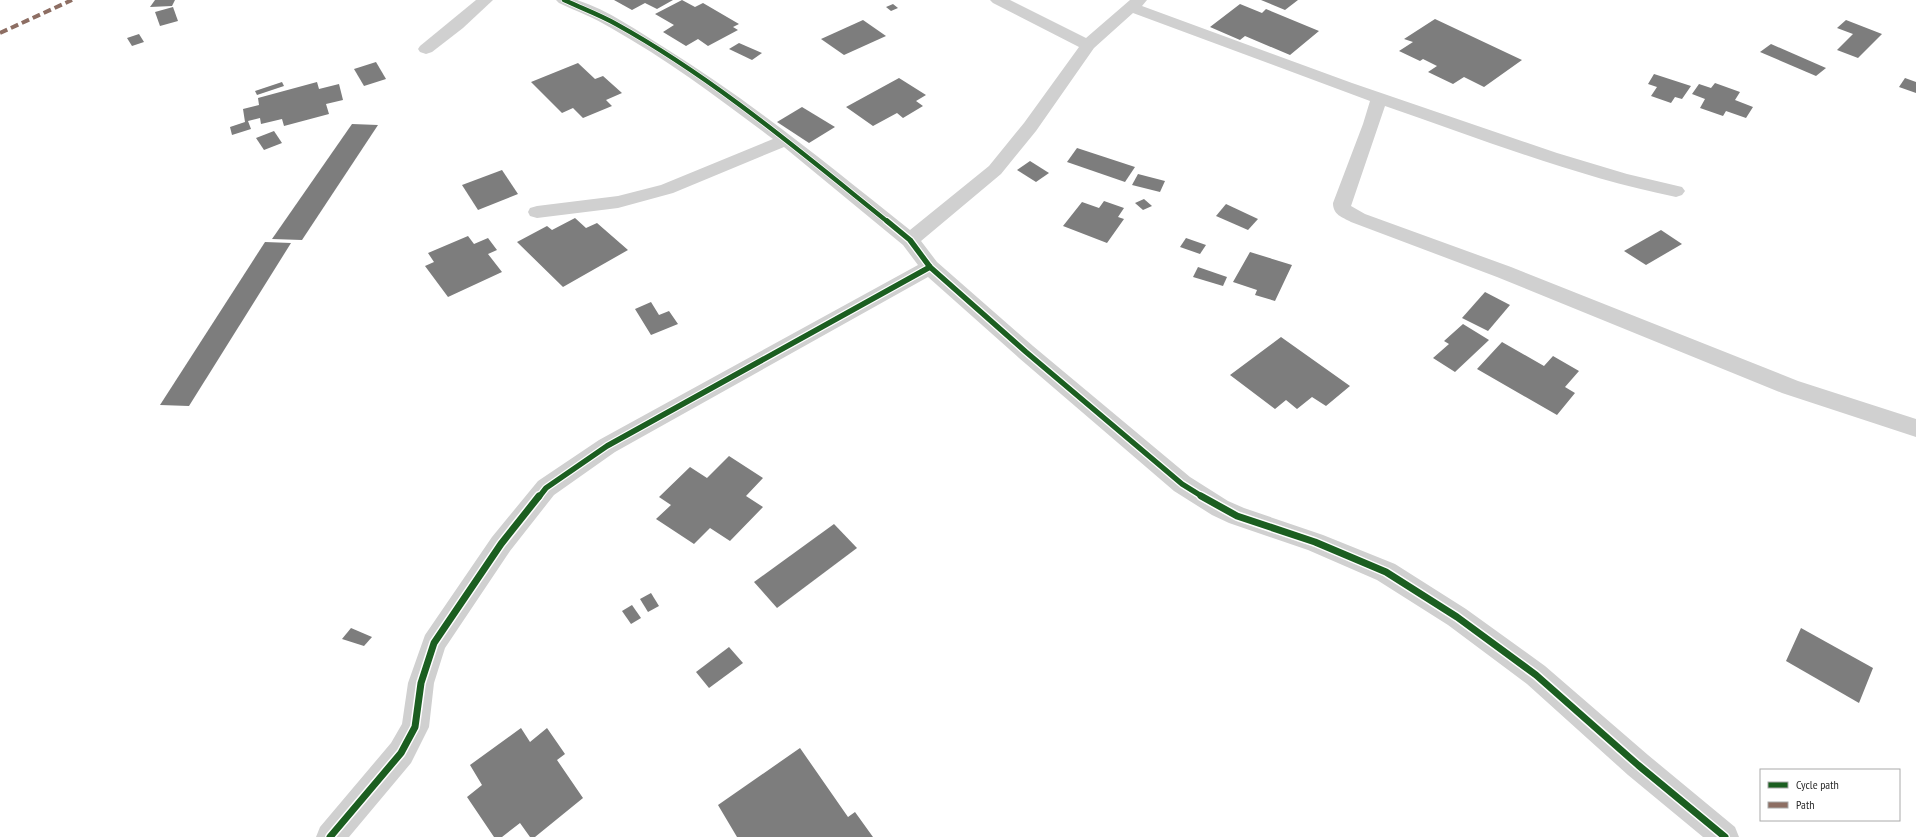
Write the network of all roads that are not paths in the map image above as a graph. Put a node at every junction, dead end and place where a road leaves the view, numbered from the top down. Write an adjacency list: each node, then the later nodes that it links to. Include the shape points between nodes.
1 (485, 0): 6 (street)
2 (564, 0): 8 (street, via 616,24 675,61 728,96)
3 (998, 0): 5 (street)
4 (1135, 4): 5 (street); 7 (street)
5 (1088, 45): 11 (street, via 1030,127 994,170)
6 (426, 49)
7 (1379, 98): 9 (street, via 1616,177); 13 (street, via 1342,204 1345,212 1504,272 1790,387)
8 (786, 140): 10 (street, via 667,189 618,202); 11 (street)
9 (1676, 191)
10 (537, 212)
11 (910, 240): 12 (street)
12 (930, 267): 14 (street, via 607,446 546,488 501,544 434,643 421,683 415,727 402,753); 15 (street, via 1182,484 1237,516 1315,542 1386,572 1457,617 1536,675)
13 (1916, 428)
14 (330, 837)
15 (1725, 837)

